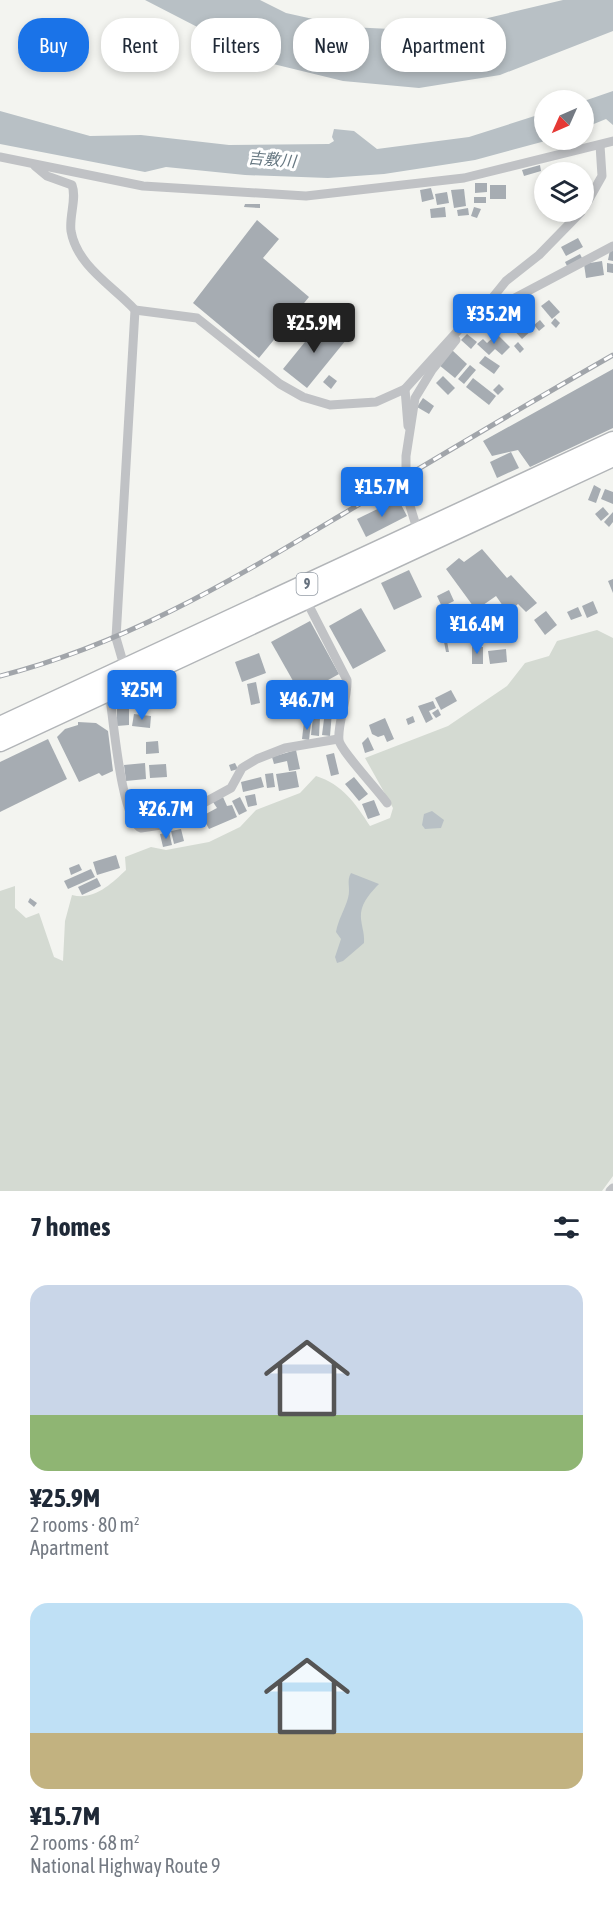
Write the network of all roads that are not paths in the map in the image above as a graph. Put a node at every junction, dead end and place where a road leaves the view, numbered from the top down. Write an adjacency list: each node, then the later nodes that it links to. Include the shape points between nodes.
1 (613, 141): 2 (street)
2 (600, 145): 4 (street, via 464,178 306,196 154,187); 5 (street, via 602,176)
3 (0, 157): 4 (street)
4 (34, 166): 9 (street, via 47,176 72,185 71,224 79,250 92,270)
5 (594, 190)
6 (571, 222): 8 (street, via 539,255 506,281)
7 (613, 246): 8 (street, via 496,308)
8 (487, 307): 10 (street)
9 (135, 310): 11 (street, via 197,318 280,384 312,400 330,405 369,403); 17 (street, via 116,638)
10 (475, 320): 11 (street, via 464,324); 12 (street, via 420,387)
11 (405, 389): 12 (street)
12 (410, 431): 15 (street, via 406,494)
13 (613, 441): 15 (highway, 9)
14 (613, 457): 16 (highway, 9)
15 (418, 532): 17 (highway, 9)
16 (306, 600): 18 (highway, 9); 20 (street, via 347,680)
17 (125, 669): 19 (highway, 9)
18 (109, 691): 20 (street, via 122,781 133,822 141,828 185,816 231,788 242,768 257,759 285,748); 21 (highway, 9)
19 (0, 726)
20 (338, 740): 22 (street)
21 (0, 742)
22 (387, 803)

